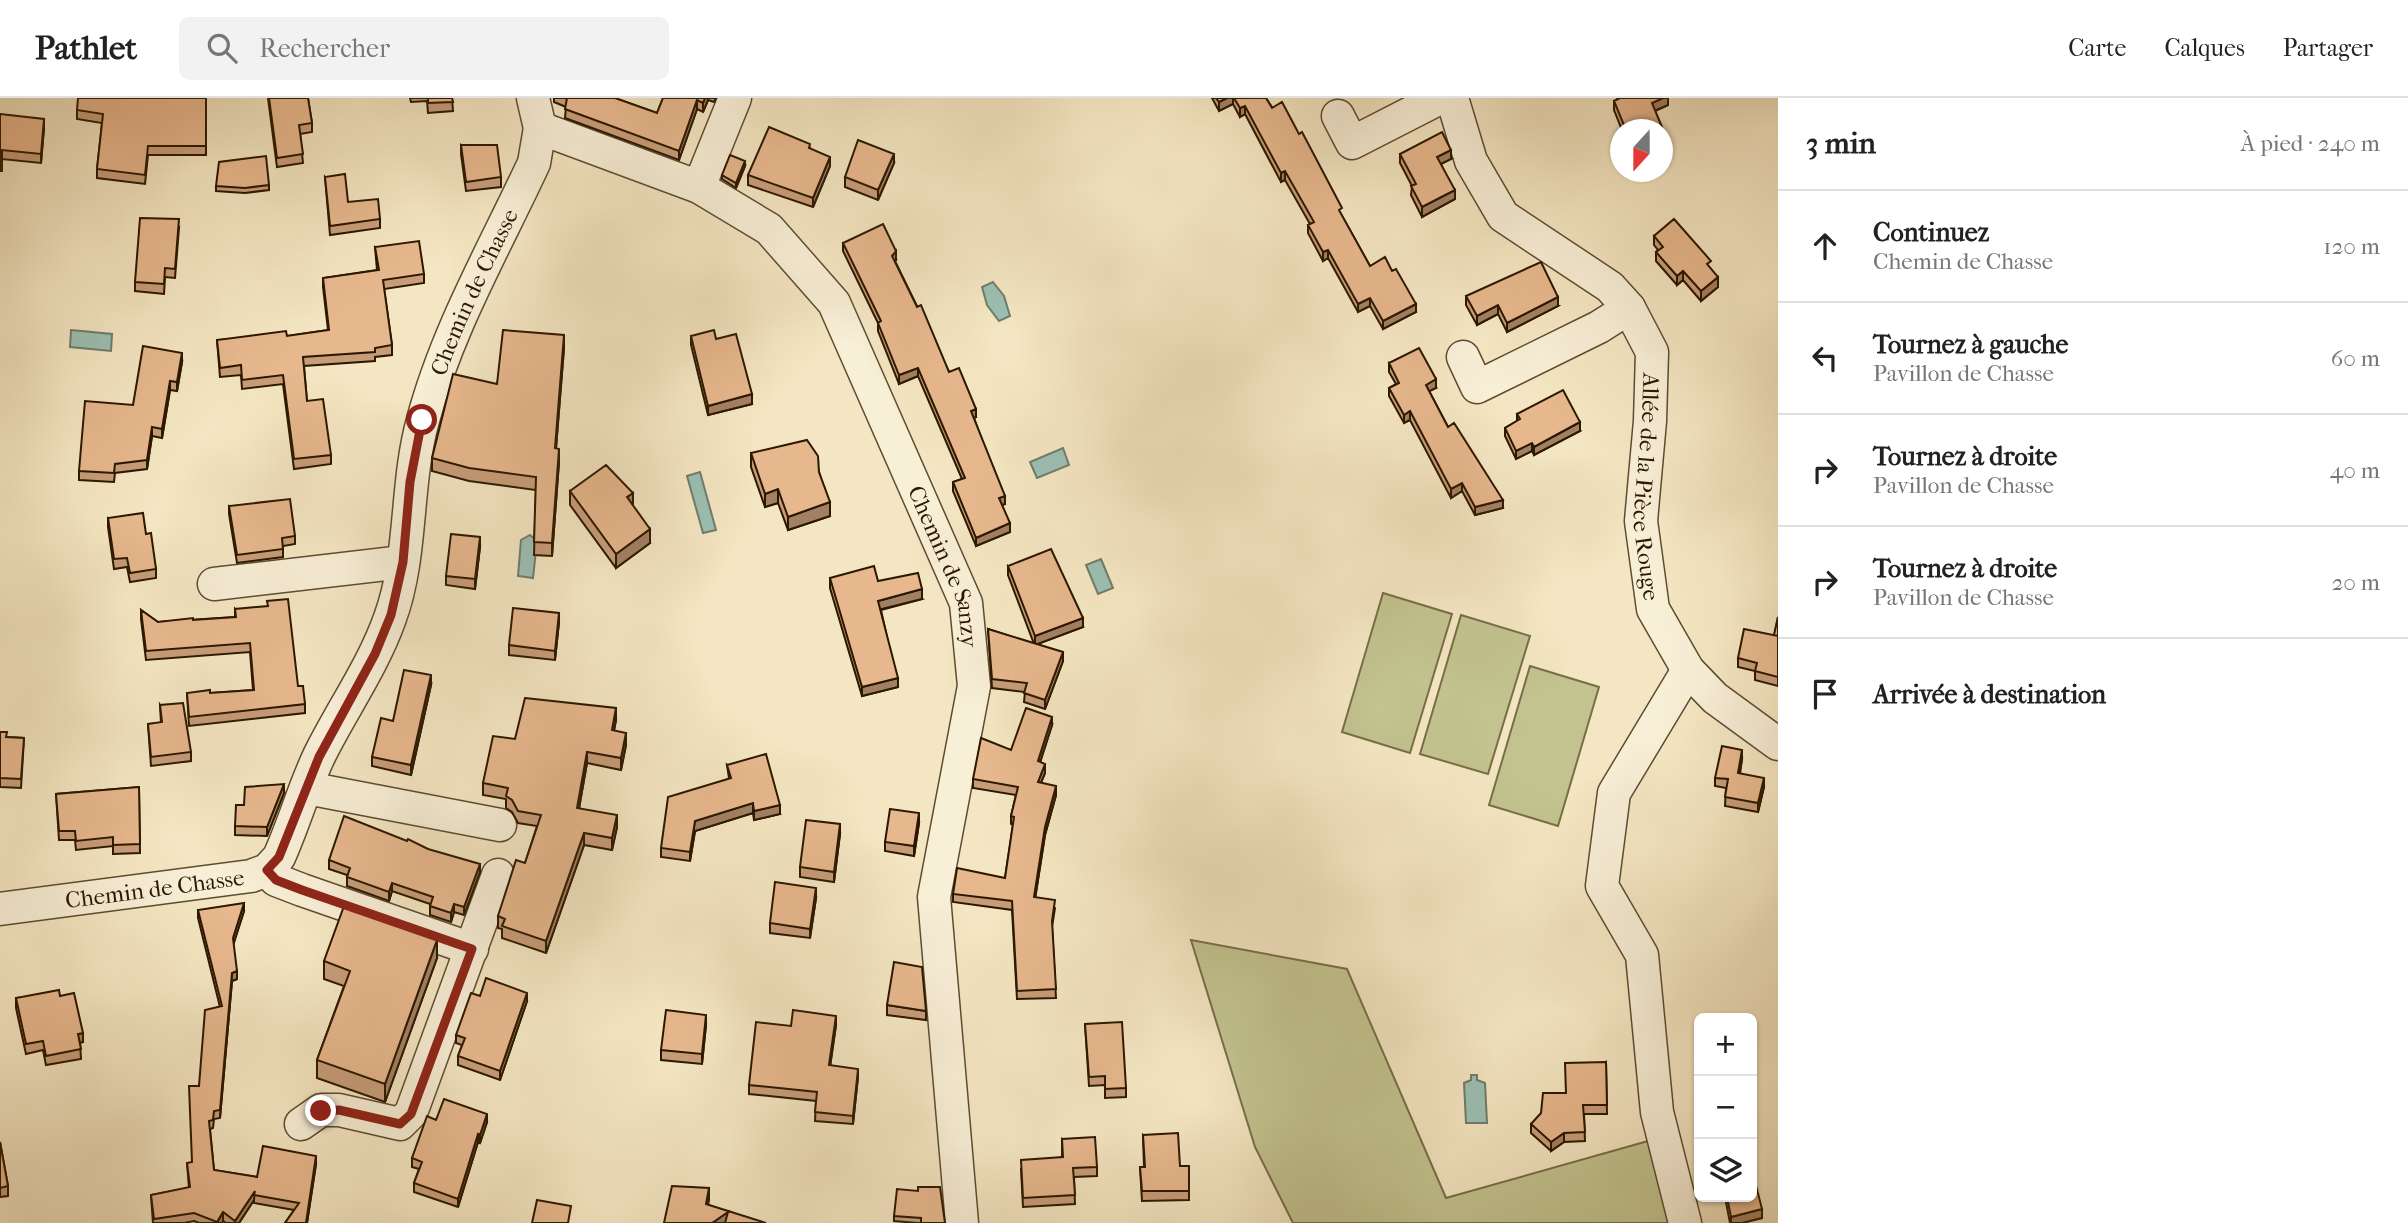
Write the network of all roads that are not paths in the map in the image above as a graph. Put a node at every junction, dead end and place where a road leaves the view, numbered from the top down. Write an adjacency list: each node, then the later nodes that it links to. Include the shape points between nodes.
1 (533, 98): 6 (street)
2 (734, 98): 7 (street)
3 (1440, 98): 5 (street, via 1352,143)
4 (1452, 98): 8 (street, Allée de la Pièce Rouge, via 1471,160 1503,216 1610,287)
5 (1338, 116)
6 (540, 128): 7 (street, Chemin de Sanzy); 10 (street, Chemin de Chasse, via 534,163 442,360 426,408 410,482)
7 (699, 187): 21 (street, Chemin de Sanzy, via 769,229 834,303 966,603 974,686 934,897)
8 (1629, 308): 9 (street, via 1477,387); 12 (street, Allée de la Pièce Rouge, via 1652,352 1641,521 1653,609)
9 (1463, 356)
10 (403, 562): 11 (street); 14 (street, Chemin de Chasse, via 391,615 375,654)
11 (214, 584)
12 (1688, 670): 13 (street, Allée de la Pièce Rouge, via 1716,698); 22 (street, via 1614,793 1602,886 1642,955 1657,1112)
13 (1778, 744)
14 (307, 788): 15 (street); 16 (street, Chemin de Chasse, via 279,857)
15 (500, 825)
16 (267, 870): 18 (street, Chemin de Chasse, via 251,876); 19 (street, via 276,880)
17 (498, 876): 19 (street)
18 (0, 909)
19 (472, 949): 20 (street, via 411,1114 400,1124 339,1110 321,1111)
20 (301, 1124)
21 (962, 1223)
22 (1685, 1223)

